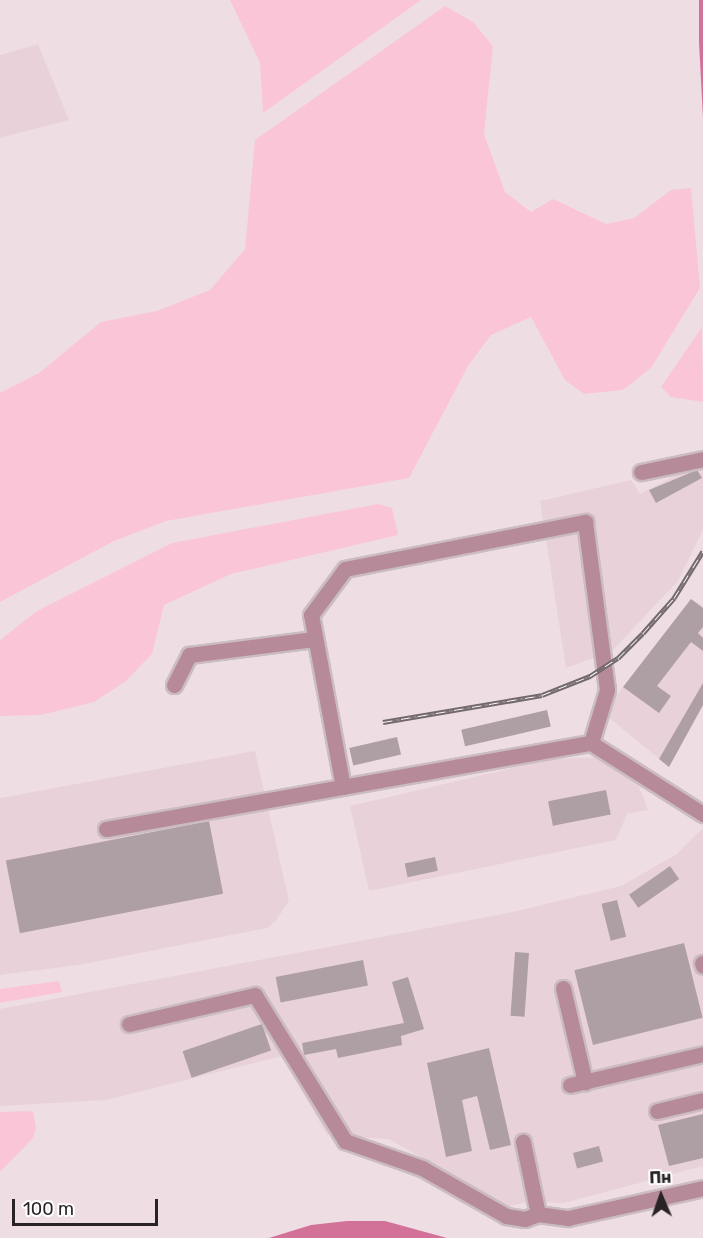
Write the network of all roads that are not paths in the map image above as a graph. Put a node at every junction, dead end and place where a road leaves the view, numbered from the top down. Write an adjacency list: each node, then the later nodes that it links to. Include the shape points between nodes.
1 (703, 459): 2 (lane)
2 (641, 472)
3 (314, 639): 4 (lane, via 189,655); 5 (lane, via 311,615 345,569 585,522 607,690); 6 (lane)
4 (174, 685)
5 (591, 742): 6 (lane); 7 (lane)
6 (342, 787): 8 (lane)
7 (703, 814)
8 (106, 829)
9 (563, 988): 11 (lane, via 578,1084)
10 (129, 1024): 16 (lane, via 255,995 345,1141 422,1168 506,1216 525,1219)
11 (703, 1054)
12 (703, 1100): 13 (lane)
13 (657, 1111)
14 (523, 1142): 16 (lane)
15 (703, 1188): 16 (lane, via 568,1218)
16 (538, 1214)

